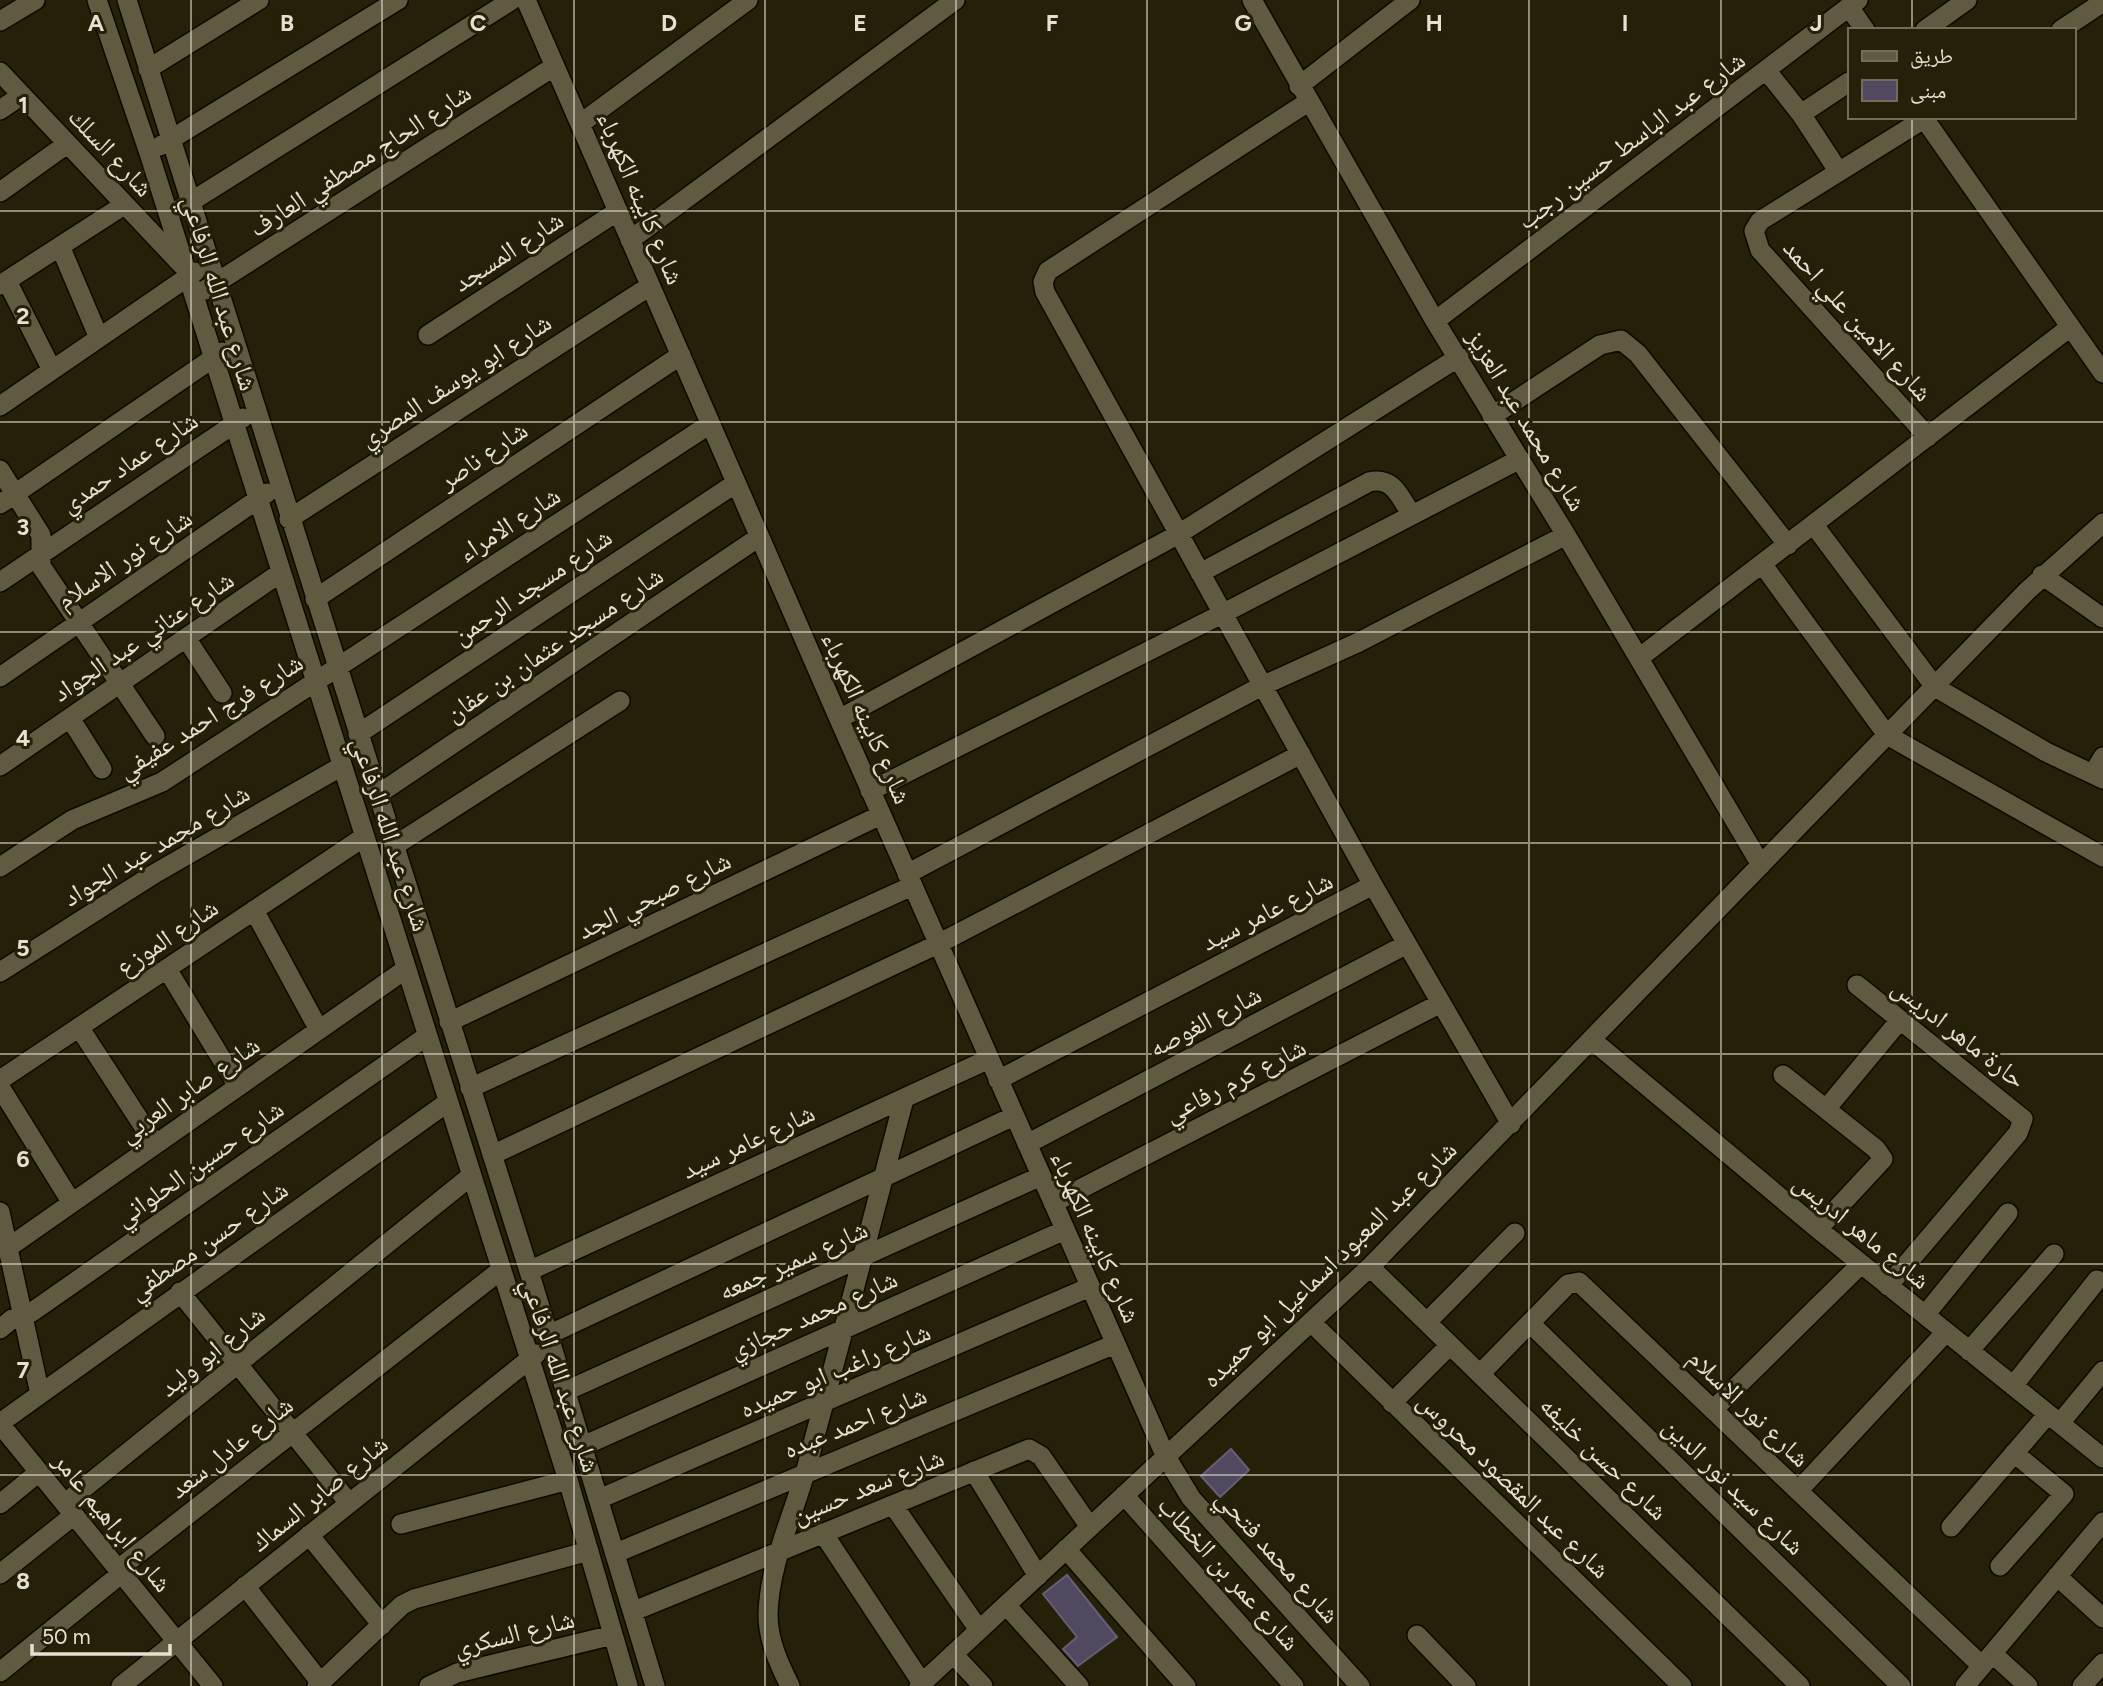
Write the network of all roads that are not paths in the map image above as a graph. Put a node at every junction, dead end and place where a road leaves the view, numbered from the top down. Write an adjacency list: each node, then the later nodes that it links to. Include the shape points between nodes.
1 (35, 0): 15 (street)
2 (97, 0): 33 (street, شارع عبد الله الرفاعي)
3 (259, 0): 20 (street)
4 (398, 0): 31 (street)
5 (512, 0): 36 (street)
6 (526, 0): 19 (street, شارع كابينه الكهرباء)
7 (748, 0): 30 (street)
8 (955, 0): 40 (street)
9 (1252, 0): 24 (street, شارع محمد عبد العزيز)
10 (1410, 0): 24 (street)
11 (1967, 0): 17 (street)
12 (129, 1): 20 (street, شارع عبد الله الرفاعي)
13 (2103, 2): 18 (street)
14 (1854, 4): 16 (street); 21 (street, شارع عبد الباسط حسين رجب)
15 (0, 21)
16 (1864, 28)
17 (1928, 28)
18 (2064, 28)
19 (555, 66): 30 (street, شارع كابينه الكهرباء); 45 (street, شارع الحاج مصطفي العارف)
20 (148, 69): 31 (street, شارع عبد الله الرفاعي)
21 (1766, 70): 27 (street); 48 (street, شارع عبد الباسط حسين رجب)
22 (0, 72): 25 (street, شارع السلك)
23 (1848, 83): 27 (street)
24 (1303, 94): 48 (street, شارع محمد عبد العزيز); 74 (street, via 1060,262 1043,282)
25 (22, 95): 26 (street); 32 (street, شارع السلك)
26 (0, 110)
27 (1801, 114): 34 (street)
28 (1923, 119): 34 (street, شارع الامين علي احمد)
29 (1926, 119): 49 (street)
30 (580, 124): 38 (street, شارع كابينه الكهرباء)
31 (170, 139): 33 (street); 36 (street, شارع عبد الله الرفاعي)
32 (67, 144): 35 (street); 37 (street, شارع السلك)
33 (149, 153): 39 (street, شارع عبد الله الرفاعي)
34 (1839, 172): 63 (street, شارع الامين علي احمد, via 1760,221 1755,240)
35 (0, 192)
36 (190, 202): 39 (street); 42 (street, شارع عبد الله الرفاعي)
37 (124, 205): 41 (street); 43 (street, شارع السلك)
38 (618, 211): 40 (street, شارع كابينه الكهرباء); 50 (street, شارع المسجد)
39 (168, 215): 43 (street, شارع عبد الله الرفاعي)
40 (631, 240): 46 (street, شارع كابينه الكهرباء)
41 (60, 246): 44 (street); 51 (street)
42 (209, 262): 43 (street); 45 (street, شارع عبد الله الرفاعي)
43 (186, 272): 47 (street, شارع عبد الله الرفاعي); 51 (street)
44 (3, 283): 56 (street)
45 (215, 284): 47 (street, شارع الحاج مصطفي العارف); 52 (street, شارع عبد الله الرفاعي)
46 (650, 286): 53 (street, شارع كابينه الكهرباء); 71 (street, شارع ابو يوسف المصري)
47 (194, 297): 54 (street, شارع عبد الله الرفاعي)
48 (1435, 321): 55 (street, شارع محمد عبد العزيز)
49 (2069, 328): 57 (street); 63 (street)
50 (428, 335)
51 (99, 338): 56 (street)
52 (234, 344): 54 (street); 59 (street, شارع عبد الله الرفاعي)
53 (681, 355): 62 (street, شارع كابينه الكهرباء); 84 (street, شارع ناصر)
54 (213, 358): 61 (street, شارع عبد الله الرفاعي); 68 (street)
55 (1459, 358): 60 (street, شارع محمد عبد العزيز); 74 (street)
56 (52, 370): 58 (street)
57 (2103, 373)
58 (0, 406)
59 (254, 411): 61 (street, شارع عماد حمدي); 67 (street, شارع عبد الله الرفاعي)
60 (1492, 416): 64 (street, شارع محمد عبد العزيز); 77 (street, via 1601,345 1621,340 1638,354)
61 (233, 424): 69 (street, شارع عبد الله الرفاعي); 78 (street, شارع عماد حمدي)
62 (710, 424): 66 (street, شارع كابينه الكهرباء); 90 (street, شارع الامراء)
63 (1928, 437): 73 (street)
64 (1520, 459): 70 (street); 75 (street, شارع محمد عبد العزيز)
65 (0, 470): 68 (street)
66 (736, 483): 76 (street, شارع كابينه الكهرباء); 100 (street, شارع مسجد الرحمن)
67 (278, 485): 69 (street, شارع نور الاسلام); 71 (street, شارع عبد الله الرفاعي)
68 (8, 499): 78 (street, via 41,535)
69 (257, 499): 80 (street, شارع عبد الله الرفاعي); 87 (street, شارع نور الاسلام)
70 (1411, 514): 81 (street, via 1394,486 1386,481 1369,482); 85 (street)
71 (289, 519): 84 (street, شارع عبد الله الرفاعي)
72 (2103, 523): 82 (street, شارع عبد المعبود اسماعيل ابو حميده)
73 (1814, 526): 77 (street); 95 (street)
74 (1177, 535): 81 (street); 99 (street)
75 (1566, 535): 89 (street, شارع محمد عبد العزيز); 94 (street, via 1359,642)
76 (759, 537): 99 (street, شارع كابينه الكهرباء); 109 (street, شارع مسجد عثمان بن عفان)
77 (1788, 545): 79 (street)
78 (41, 554): 83 (street, شارع عماد حمدي); 87 (street, via 41,566)
79 (1763, 565): 89 (street); 101 (street)
80 (280, 573): 88 (street, شارع عناني عبد الجواد); 92 (street, شارع عبد الله الرفاعي)
81 (1200, 573): 85 (street)
82 (2042, 575): 86 (street); 95 (street, شارع عبد المعبود اسماعيل ابو حميده)
83 (0, 582)
84 (315, 599): 90 (street, شارع عبد الله الرفاعي)
85 (1222, 614): 94 (street); 108 (street)
86 (2103, 618)
87 (77, 622): 91 (street, شارع نور الاسلام); 93 (street)
88 (187, 638): 93 (street, شارع عناني عبد الجواد); 96 (street)
89 (1639, 658): 114 (street, شارع محمد عبد العزيز)
90 (337, 668): 92 (street, شارع فرج احمد عفيفي); 100 (street, شارع عبد الله الرفاعي)
91 (0, 677)
92 (315, 681): 105 (street, شارع عبد الله الرفاعي); 115 (street, شارع فرج احمد عفيفي, via 162,782 72,820)
93 (121, 683): 98 (street, شارع عناني عبد الجواد); 102 (street)
94 (1262, 686): 103 (street); 116 (street)
95 (1935, 687): 101 (street, شارع عبد المعبود اسماعيل ابو حميده); 107 (street, via 2046,752)
96 (222, 692)
97 (620, 701): 112 (street)
98 (70, 718): 104 (street, شارع عناني عبد الجواد); 106 (street)
99 (839, 719): 108 (street, شارع كابينه الكهرباء)
100 (358, 734): 109 (street, شارع عبد الله الرفاعي)
101 (1887, 735): 113 (street); 114 (street, شارع عبد المعبود اسماعيل ابو حميده)
102 (155, 736)
103 (1301, 754): 117 (street); 119 (street)
104 (0, 766)
105 (342, 766): 111 (street, شارع عبد الله الرفاعي); 123 (street, شارع محمد عبد الجواد, via 154,874)
106 (102, 769)
107 (2100, 770)
108 (870, 791): 110 (street, شارع كابينه الكهرباء)
109 (377, 795): 112 (street, شارع عبد الله الرفاعي)
110 (881, 816): 116 (street, شارع كابينه الكهرباء); 127 (street, شارع صبحي الجد)
111 (364, 837): 118 (street, شارع الموزع); 122 (street, شارع عبد الله الرفاعي)
112 (394, 846): 127 (street, شارع عبد الله الرفاعي)
113 (2103, 857)
114 (1761, 865): 131 (street, شارع عبد المعبود اسماعيل ابو حميده)
115 (0, 867)
116 (910, 880): 119 (street, شارع كابينه الكهرباء); 138 (street)
117 (1373, 885): 120 (street); 135 (street, شارع عامر سيد)
118 (254, 910): 121 (street, شارع الموزع); 129 (street)
119 (938, 944): 132 (street, شارع كابينه الكهرباء); 146 (street)
120 (1407, 944): 125 (street); 145 (street, شارع الغوصه)
121 (167, 968): 128 (street, شارع الموزع); 136 (street)
122 (406, 969): 129 (street, شارع صابر العربي); 130 (street, شارع عبد الله الرفاعي)
123 (0, 972)
124 (1857, 985): 126 (street, حارة ماهر ادريس)
125 (1441, 1003): 143 (street); 151 (street, شارع كرم رفاعي)
126 (1900, 1020): 141 (street); 165 (street, حارة ماهر ادريس, via 2019,1114 2023,1124)
127 (449, 1022): 138 (street, شارع عبد الله الرفاعي)
128 (79, 1027): 134 (street, شارع الموزع); 144 (street)
129 (320, 1030): 136 (street, شارع صابر العربي)
130 (427, 1036): 140 (street, شارع عبد الله الرفاعي); 169 (street, شارع حسين الحلواني)
131 (1592, 1040): 143 (street, شارع عبد المعبود اسماعيل ابو حميده); 154 (street, شارع ماهر ادريس)
132 (989, 1059): 135 (street, شارع كابينه الكهرباء); 139 (street, شارع عامر سيد)
133 (1783, 1074): 141 (street)
134 (0, 1080)
135 (998, 1080): 142 (street, شارع كابينه الكهرباء)
136 (239, 1086): 144 (street, شارع صابر العربي)
137 (0, 1087): 150 (street)
138 (470, 1088): 146 (street, شارع عبد الله الرفاعي)
139 (904, 1099): 149 (street); 163 (street, شارع عامر سيد)
140 (448, 1102): 147 (street, شارع عبد الله الرفاعي); 167 (street, شارع حسن مصطفي)
141 (1826, 1109): 154 (street, via 1883,1159)
142 (1014, 1116): 145 (street, شارع كابينه الكهرباء); 149 (street, شارع صابر السماك)
143 (1511, 1124): 161 (street, شارع عبد المعبود اسماعيل ابو حميده)
144 (155, 1144): 150 (street, شارع صابر العربي)
145 (1027, 1144): 148 (street, شارع كابينه الكهرباء)
146 (492, 1155): 163 (street, شارع عبد الله الرفاعي)
147 (471, 1176): 162 (street, شارع عبد الله الرفاعي); 181 (street, شارع ابو وليد)
148 (1041, 1176): 151 (street, شارع كابينه الكهرباء); 159 (street, شارع سمير جمعه)
149 (883, 1178): 159 (street); 176 (street, شارع صابر السماك)
150 (72, 1203): 157 (street, شارع صابر العربي)
151 (1053, 1203): 155 (street, شارع كابينه الكهرباء)
152 (0, 1212): 157 (street)
153 (2008, 1213): 168 (street)
154 (1818, 1229): 160 (street, شارع ماهر ادريس)
155 (1065, 1230): 166 (street, شارع كابينه الكهرباء); 173 (street, شارع محمد حجازي)
156 (1515, 1233): 171 (street)
157 (5, 1248): 169 (street)
158 (2054, 1254): 179 (street)
159 (862, 1257): 173 (street); 185 (street, شارع سمير جمعه)
160 (1861, 1264): 165 (street, شارع ماهر ادريس); 189 (street)
161 (1370, 1267): 170 (street, شارع عبد المعبود اسماعيل ابو حميده); 171 (street, شارع حسن خليفه)
162 (501, 1270): 180 (street, شارع عبد الله الرفاعي); 192 (street, شارع عادل سعد)
163 (528, 1271): 176 (street, شارع عبد الله الرفاعي)
164 (2097, 1280): 184 (street)
165 (1888, 1286): 168 (street, شارع ماهر ادريس)
166 (1090, 1287): 177 (street, شارع كابينه الكهرباء); 188 (street, شارع راغب ابو حميده)
167 (180, 1292): 181 (street); 186 (street, شارع حسن مصطفي)
168 (1925, 1315): 175 (street, شارع ماهر ادريس)
169 (21, 1317): 174 (street, شارع حسين الحلواني); 186 (street)
170 (1311, 1322): 187 (street, شارع عبد المقصود محروس); 195 (street, شارع عبد المعبود اسماعيل ابو حميده)
171 (1427, 1322): 178 (street, شارع حسن خليفه)
172 (1530, 1323): 183 (street, شارع نور الاسلام); 189 (street, شارع نور الاسلام, via 1569,1284 1579,1282); 252 (street, شارع سيد نور الدين)
173 (844, 1328): 188 (street); 193 (street, شارع محمد حجازي)
174 (0, 1329)
175 (1946, 1332): 179 (street, شارع ماهر ادريس); 201 (street)
176 (549, 1339): 180 (street, شارع صابر السماك); 185 (street, شارع عبد الله الرفاعي)
177 (1115, 1344): 195 (street, شارع كابينه الكهرباء); 197 (street, شارع احمد عبده)
178 (1450, 1345): 183 (street, شارع حسن خليفه); 187 (street)
179 (1969, 1351): 184 (street, شارع ماهر ادريس)
180 (528, 1360): 200 (street, شارع عبد الله الرفاعي); 204 (street, شارع صابر السماك)
181 (236, 1365): 192 (street); 207 (street, شارع ابو وليد, via 74,1496)
182 (2103, 1371): 190 (street)
183 (1480, 1374): 251 (street, شارع حسن خليفه)
184 (2013, 1386): 190 (street, شارع ماهر ادريس)
185 (566, 1391): 193 (street, شارع عبد الله الرفاعي)
186 (40, 1394): 191 (street, شارع حسن مصطفي)
187 (1392, 1403): 250 (street, شارع عبد المقصود محروس)
188 (823, 1405): 197 (street); 203 (street, شارع راغب ابو حميده)
189 (1713, 1410): 201 (street, شارع نور الاسلام)
190 (2054, 1419): 194 (street); 196 (street, شارع ماهر ادريس)
191 (0, 1424): 199 (street, شارع ابراهيم عامر)
192 (291, 1432): 204 (street); 219 (street, شارع عادل سعد)
193 (583, 1447): 203 (street, شارع عبد الله الرفاعي)
194 (2014, 1453): 211 (street); 218 (street, via 2064,1494)
195 (1165, 1455): 202 (street, شارع عبد المعبود اسماعيل ابو حميده); 248 (street, شارع محمد فتحي, via 1191,1498)
196 (2103, 1458)
197 (806, 1471): 216 (street); 217 (street, شارع احمد عبده)
198 (975, 1471): 206 (street, شارع سعد حسين); 210 (street, شارع سعد حسين, via 1022,1451 1036,1451); 221 (street)
199 (39, 1472): 205 (street); 207 (street, شارع ابراهيم عامر)
200 (568, 1480): 209 (street); 215 (street, شارع عبد الله الرفاعي)
201 (1798, 1491): 233 (street, شارع نور الاسلام)
202 (1124, 1495): 210 (street, شارع عبد المعبود اسماعيل ابو حميده); 247 (street, شارع عمر بن الخطاب)
203 (599, 1499): 217 (street, شارع عبد الله الرفاعي)
204 (349, 1503): 213 (street, شارع صابر السماك)
205 (0, 1504)
206 (893, 1505): 212 (street, شارع سعد حسين); 228 (street)
207 (72, 1513): 219 (street, شارع ابراهيم عامر); 220 (street, شارع ابو وليد)
208 (2103, 1522): 222 (street)
209 (401, 1524)
210 (1090, 1527): 214 (street, شارع عبد المعبود اسماعيل ابو حميده)
211 (1951, 1527)
212 (823, 1533): 216 (street, شارع سعد حسين); 237 (street)
213 (309, 1535): 223 (street, شارع صابر السماك); 227 (street)
214 (1066, 1549): 221 (street, شارع عبد المعبود اسماعيل ابو حميده); 246 (street)
215 (589, 1551): 227 (street, via 426,1594 402,1605); 229 (street, شارع عبد الله الرفاعي)
216 (779, 1551): 225 (street, شارع سعد حسين); 243 (street, via 768,1615 770,1636)
217 (616, 1553): 225 (street, شارع عبد الله الرفاعي)
218 (2000, 1566)
219 (120, 1572): 231 (street, شارع ابراهيم عامر); 235 (street, شارع عادل سعد)
220 (0, 1574)
221 (1038, 1576): 224 (street, شارع عبد المعبود اسماعيل ابو حميده)
222 (2057, 1576): 226 (street); 233 (street)
223 (245, 1586): 231 (street, شارع صابر السماك); 236 (street)
224 (1006, 1605): 228 (street, شارع عبد المعبود اسماعيل ابو حميده); 245 (street)
225 (634, 1611): 242 (street, شارع عبد الله الرفاعي)
226 (2103, 1618)
227 (382, 1625): 236 (street)
228 (979, 1630): 232 (street, شارع عبد المعبود اسماعيل ابو حميده)
229 (613, 1635): 240 (street, شارع السكري, via 457,1673); 241 (street, شارع عبد الله الرفاعي)
230 (1417, 1635): 249 (street)
231 (176, 1641): 238 (street, شارع صابر السماك); 239 (street, شارع ابراهيم عامر)
232 (953, 1654): 237 (street, شارع عبد المعبود اسماعيل ابو حميده); 244 (street)
233 (1987, 1660): 253 (street); 254 (street, شارع نور الاسلام)
234 (2103, 1663): 255 (street)
235 (0, 1672)
236 (319, 1684)
237 (920, 1684)
238 (121, 1686)
239 (213, 1686)
240 (429, 1686)
241 (628, 1686)
242 (655, 1686)
243 (790, 1686)
244 (984, 1686)
245 (1079, 1686)
246 (1186, 1686)
247 (1294, 1686)
248 (1360, 1686)
249 (1466, 1686)
250 (1682, 1686)
251 (1800, 1686)
252 (1901, 1686)
253 (1965, 1686)
254 (2028, 1686)
255 (2082, 1686)

